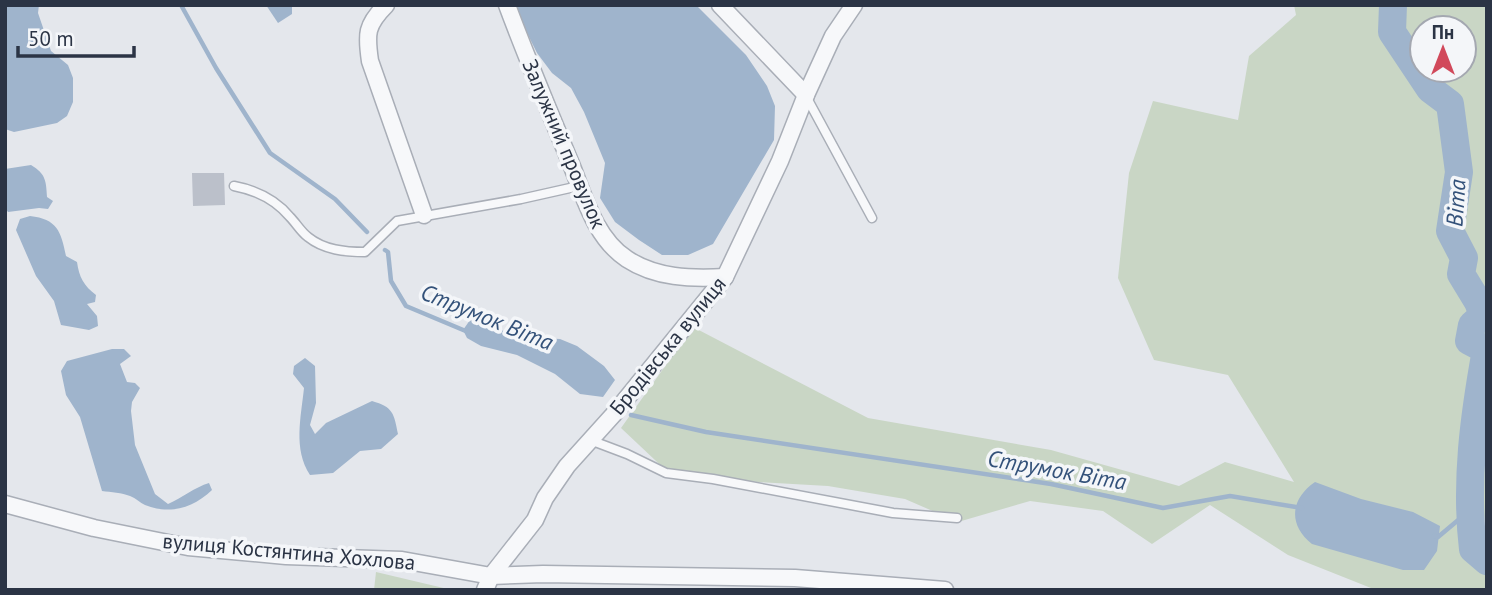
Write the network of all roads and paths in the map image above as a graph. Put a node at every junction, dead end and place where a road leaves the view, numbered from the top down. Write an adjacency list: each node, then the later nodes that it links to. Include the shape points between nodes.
1 (386, 5): 8 (street, via 366,36 370,61)
2 (507, 5): 7 (street, Залужний провулок)
3 (720, 5): 5 (street)
4 (853, 5): 5 (street, Бродівська вулиця)
5 (806, 95): 9 (lane); 10 (street, Бродівська вулиця)
6 (234, 186): 8 (lane, via 272,200 307,237 345,252 365,252 397,221)
7 (579, 186): 8 (lane); 10 (street, Залужний провулок, via 603,236 626,258 658,273)
8 (424, 215)
9 (872, 218)
10 (725, 277): 11 (street, Бродівська вулиця)
11 (590, 440): 13 (lane, via 666,474 893,513); 14 (street, Бродівська вулиця)
12 (5, 504): 14 (street, вулиця Костянтина Хохлова, via 188,547 401,560)
13 (957, 518)
14 (488, 583): 15 (street, вулиця Костянтина Хохлова, via 543,574 795,578)
15 (945, 590)

